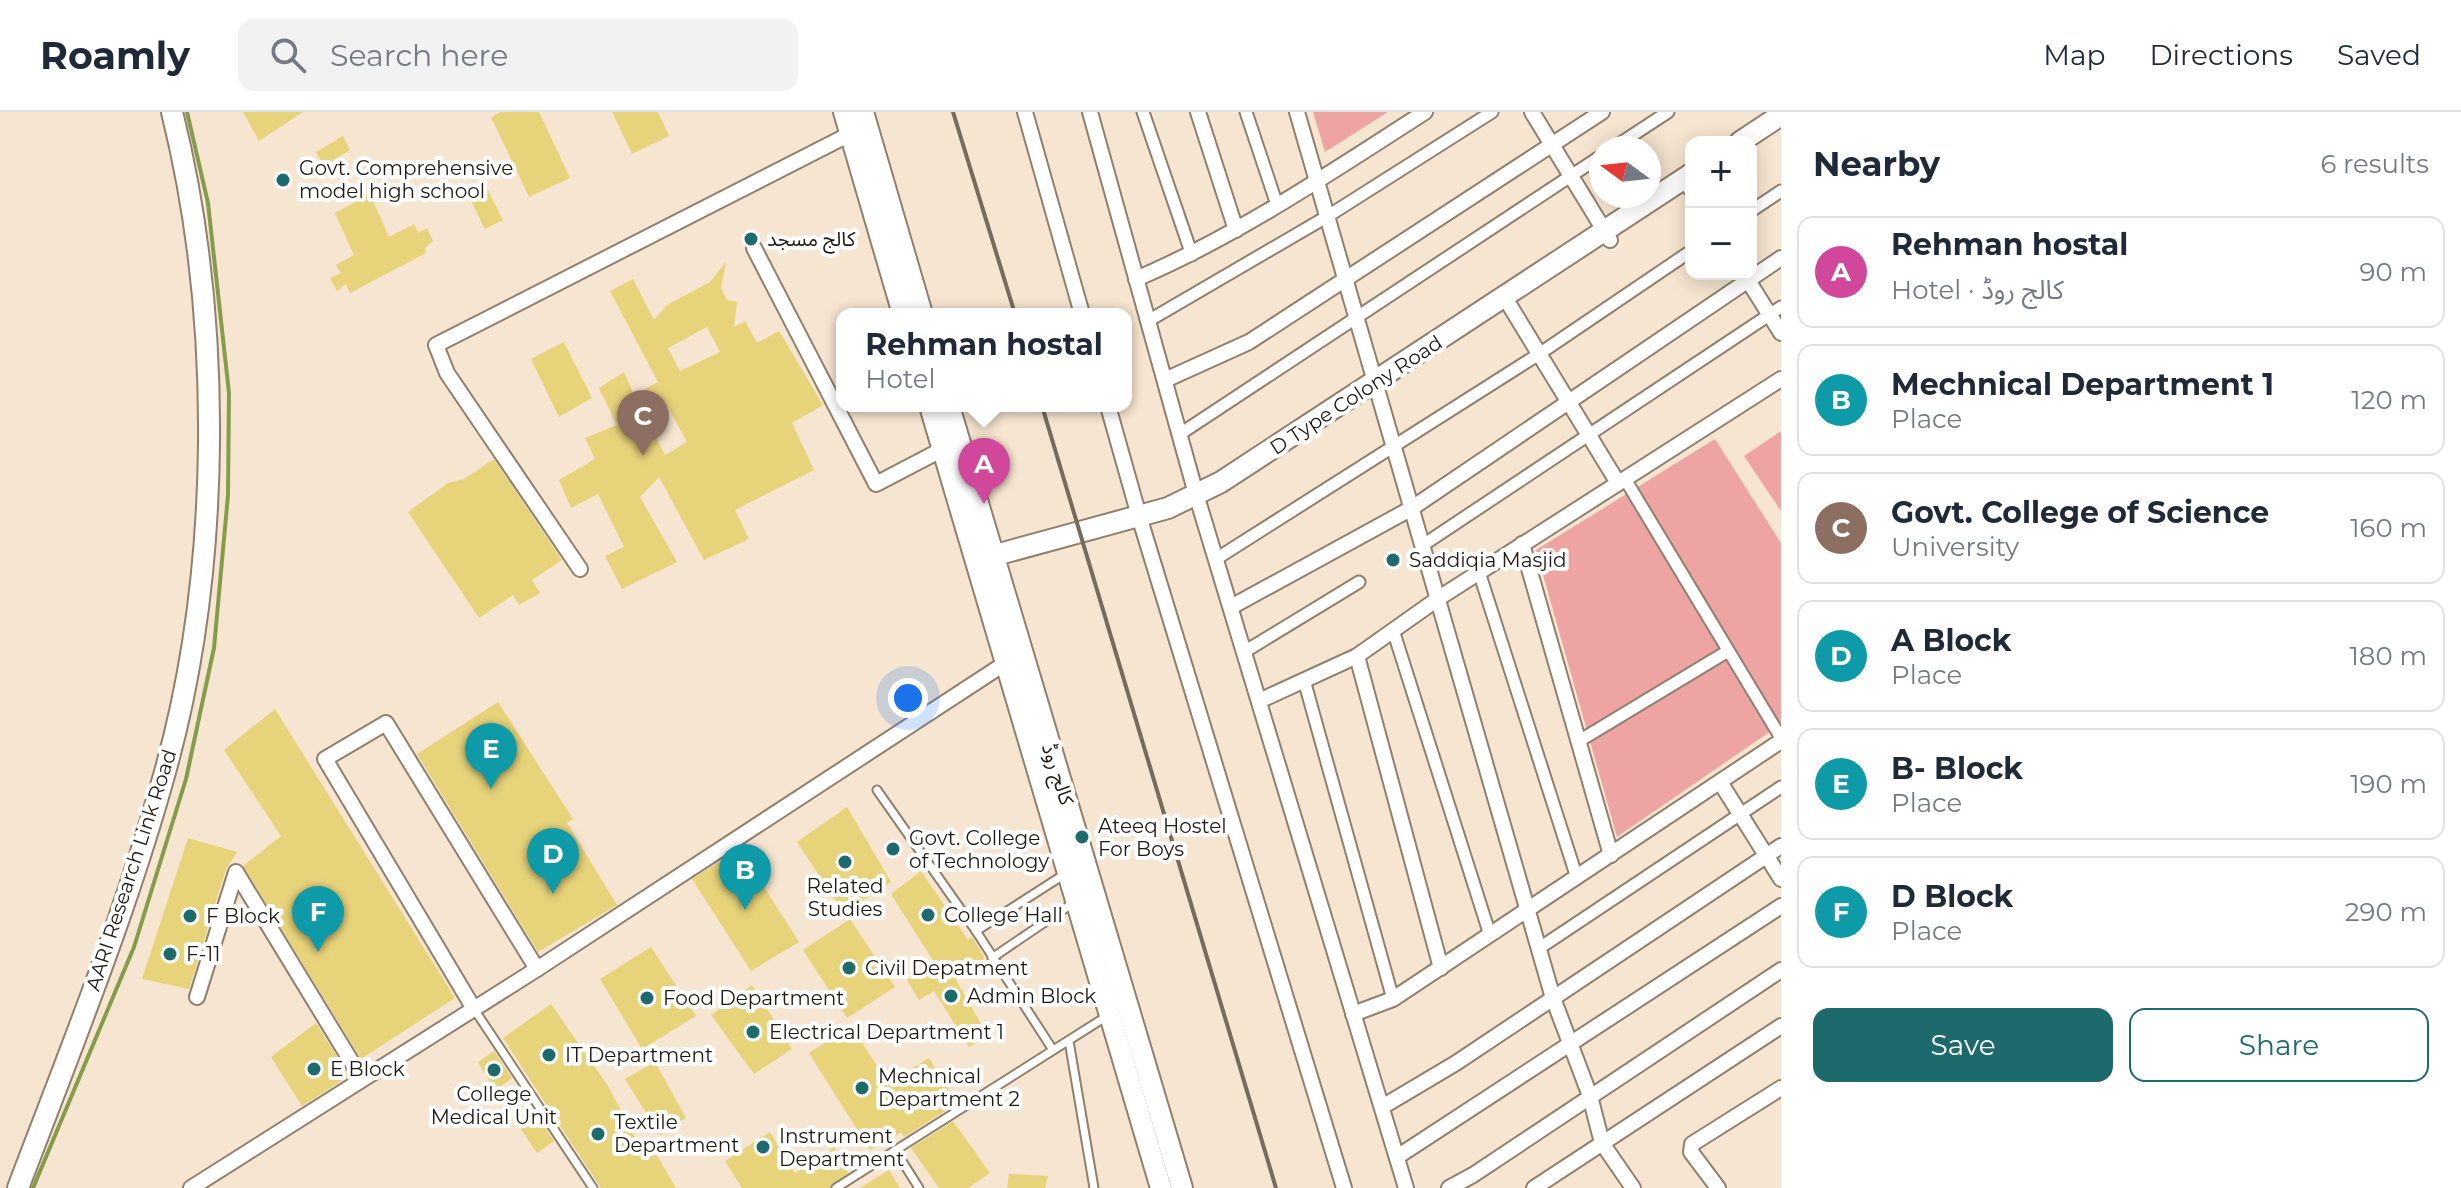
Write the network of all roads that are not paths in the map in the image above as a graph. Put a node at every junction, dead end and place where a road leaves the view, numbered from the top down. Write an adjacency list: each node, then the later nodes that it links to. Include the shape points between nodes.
1 (172, 112): 123 (main road, AARI Research Link Road, via 198,261 206,354 205,505 193,630 166,769 148,828)
2 (844, 112): 17 (main road)
3 (863, 112): 44 (main road)
4 (1025, 112): 45 (street)
5 (1090, 112): 39 (street)
6 (1143, 112): 34 (street)
7 (1198, 112): 31 (street)
8 (1246, 112): 28 (street)
9 (1297, 112): 25 (street)
10 (1425, 112): 25 (street)
11 (1492, 112): 30 (street)
12 (1532, 112): 20 (street)
13 (1602, 112): 20 (street)
14 (1668, 112): 18 (street)
15 (1781, 115): 19 (main road)
16 (1781, 129): 21 (main road)
17 (850, 134): 43 (main road); 72 (street, via 436,345 447,373)
18 (1631, 136)
19 (1749, 136)
20 (1551, 145): 23 (street); 38 (street)
21 (1757, 145)
22 (1589, 164): 23 (street)
23 (1570, 176): 32 (street); 47 (street)
24 (1685, 178): 32 (main road, D Type Colony Road)
25 (1317, 181): 28 (street); 30 (street)
26 (1685, 191): 32 (main road, D Type Colony Road)
27 (1781, 191): 29 (street)
28 (1277, 205): 31 (street)
29 (1756, 208)
30 (1328, 216): 38 (street); 48 (street)
31 (1236, 230): 34 (street)
32 (1607, 235): 42 (main road, D Type Colony Road); 53 (main road, D Type Colony Road)
33 (754, 248): 55 (street)
34 (1192, 255): 39 (street)
35 (1685, 255): 50 (street)
36 (1781, 258): 37 (street)
37 (1757, 271)
38 (1345, 278): 47 (street); 52 (street, via 1249,342)
39 (1136, 279): 48 (street)
40 (1742, 280): 54 (street)
41 (1749, 280): 46 (street)
42 (1510, 306): 50 (street); 53 (main road, D Type Colony Road)
43 (901, 308)
44 (920, 308)
45 (1080, 308)
46 (1775, 311): 49 (street); 61 (street)
47 (1357, 317): 53 (street); 60 (street)
48 (1148, 321): 52 (street)
49 (1781, 333)
50 (1539, 354): 54 (street); 62 (street)
51 (1781, 379): 64 (street)
52 (1165, 380): 60 (street)
53 (1377, 387): 62 (street); 65 (main road, D Type Colony Road, via 1274,465)
54 (1569, 402): 61 (street); 66 (street)
55 (836, 407)
56 (839, 412): 63 (street, via 876,484)
57 (932, 412): 63 (main road, کالج روڈ)
58 (951, 412): 71 (main road, کالج روڈ)
59 (1110, 412): 67 (street)
60 (1180, 434): 65 (street)
61 (1590, 436): 64 (street); 69 (street)
62 (1395, 447): 66 (street); 70 (street)
63 (943, 449): 81 (main road, کالج روڈ)
64 (1621, 481): 68 (street); 78 (street)
65 (1198, 499): 67 (main road, D Type Colony Road); 70 (street)
66 (1412, 508): 69 (street); 76 (street)
67 (1141, 521): 71 (main road, D Type Colony Road); 131 (street)
68 (1522, 544): 73 (street); 85 (street)
69 (1423, 545): 75 (street)
70 (1216, 559): 76 (street)
71 (994, 561): 108 (main road, کالج روڈ)
72 (580, 569)
73 (1479, 572): 75 (street); 93 (street)
74 (1359, 582): 79 (street)
75 (1439, 598): 77 (street); 97 (street)
76 (1231, 607): 79 (street)
77 (1393, 630): 80 (street); 99 (street)
78 (1728, 651): 84 (street); 85 (street)
79 (1244, 652): 83 (street)
80 (1357, 656): 82 (street); 102 (street)
81 (1004, 664): 92 (main road, کالج روڈ); 103 (street)
82 (1304, 680): 83 (street); 107 (street)
83 (1259, 701): 110 (street)
84 (1781, 740): 86 (street)
85 (1579, 741): 90 (street)
86 (1720, 782): 90 (street); 91 (street)
87 (1781, 787): 100 (street)
88 (877, 790): 98 (lane)
89 (1781, 846): 91 (street)
90 (1611, 855): 93 (street)
91 (1767, 855): 94 (street); 106 (street)
92 (1067, 873): 95 (main road, کالج روڈ); 98 (lane)
93 (1577, 878): 97 (street)
94 (1781, 879)
95 (1075, 901): 101 (lane); 111 (main road, کالج روڈ)
96 (1781, 906): 114 (street)
97 (1530, 909): 99 (street); 100 (street)
98 (976, 931): 101 (lane)
99 (1490, 935): 102 (street)
100 (1541, 947): 106 (street)
101 (992, 958): 115 (lane)
102 (1441, 968): 107 (street)
103 (537, 969): 109 (street); 109 (street, via 386,723 325,759)
104 (1781, 970): 118 (street)
105 (197, 997): 116 (street, via 236,872)
106 (1553, 998): 114 (street); 119 (street)
107 (1393, 999): 110 (street)
108 (1126, 1003): 111 (lane); 130 (main road, کالج روڈ)
109 (474, 1009): 116 (street); 125 (lane)
110 (1353, 1014): 119 (street)
111 (1108, 1015): 113 (lane); 129 (main road, کالج روڈ)
112 (1781, 1026): 120 (street)
113 (1069, 1041): 115 (lane); 128 (lane)
114 (1570, 1044): 118 (street); 122 (street)
115 (1053, 1050): 121 (lane)
116 (362, 1079): 124 (street)
117 (1781, 1088): 136 (street, via 1692,1144 1691,1152)
118 (1590, 1096): 120 (street); 133 (street)
119 (1382, 1107): 122 (street)
120 (1602, 1143): 134 (street); 135 (street)
121 (895, 1150): 126 (lane); 127 (lane)
122 (1397, 1157): 132 (street)
123 (18, 1188)
124 (191, 1188)
125 (593, 1188)
126 (836, 1188)
127 (919, 1188)
128 (1094, 1188)
129 (1161, 1188)
130 (1182, 1188)
131 (1344, 1188)
132 (1406, 1188)
133 (1449, 1188)
134 (1534, 1188)
135 (1633, 1188)
136 (1718, 1188)

